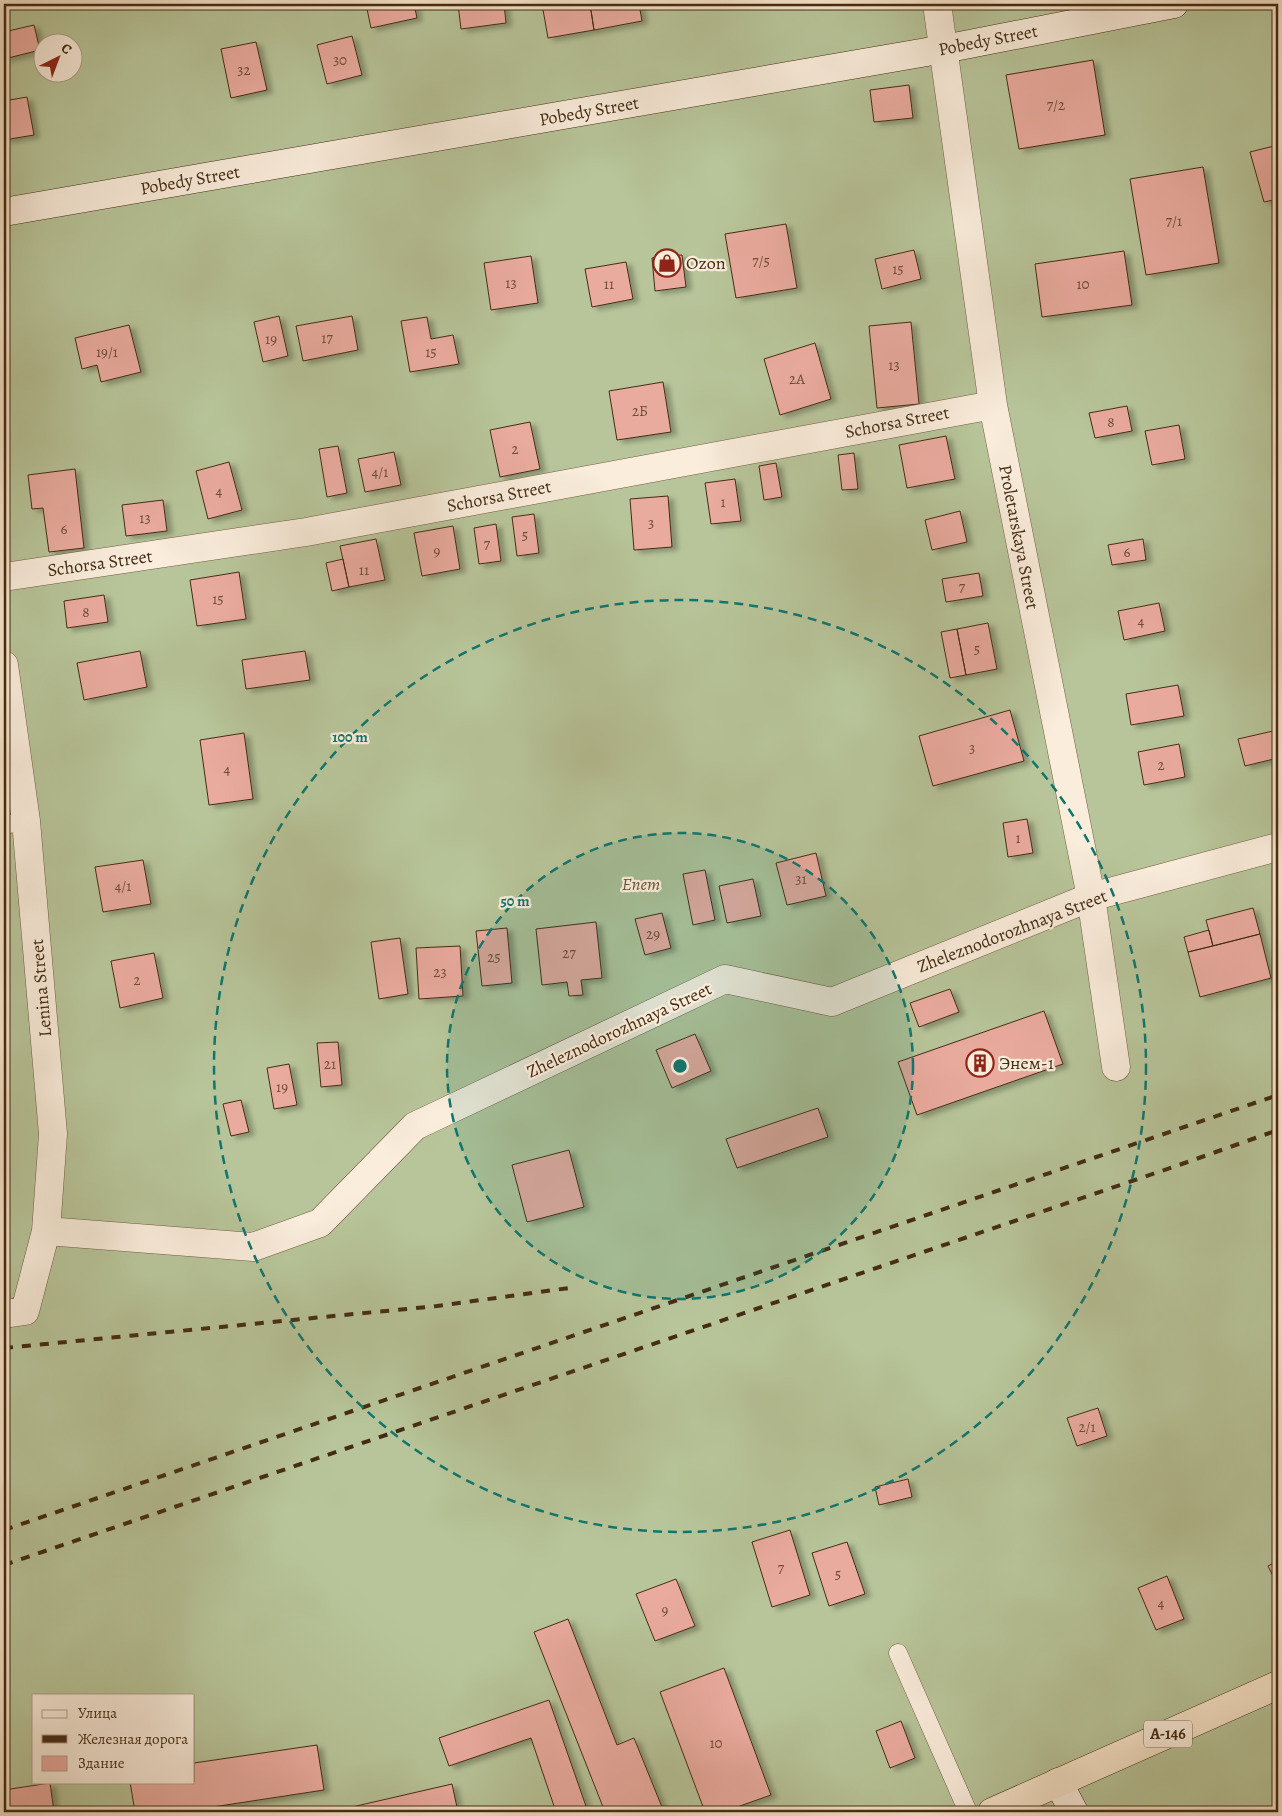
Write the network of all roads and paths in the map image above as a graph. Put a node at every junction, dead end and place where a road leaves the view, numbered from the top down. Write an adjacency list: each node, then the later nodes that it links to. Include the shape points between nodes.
1 (937, 4): 3 (street, Proletarskaya Street)
2 (1174, 4): 3 (street, Pobedy Street)
3 (944, 49): 4 (street, Pobedy Street); 5 (street, Proletarskaya Street)
4 (4, 212)
5 (993, 404): 6 (street, Schorsa Street, via 306,532); 10 (street, Proletarskaya Street)
6 (4, 577)
7 (4, 665): 8 (street, Lenina Street)
8 (15, 823): 12 (street, Lenina Street, via 53,1134)
9 (1278, 847): 10 (street, Zheleznodorozhnaya Street)
10 (1091, 897): 11 (street, Proletarskaya Street); 12 (street, Zheleznodorozhnaya Street, via 832,1002 725,980 415,1126 320,1223 253,1247)
11 (1116, 1067)
12 (46, 1230): 13 (street, Lenina Street)
13 (14, 1312)
14 (898, 1653): 17 (lane)
15 (1278, 1685): 16 (highway, А-146)
16 (1058, 1782): 18 (highway, А-146); 19 (street)
17 (968, 1812)
18 (992, 1812)
19 (1074, 1812)

